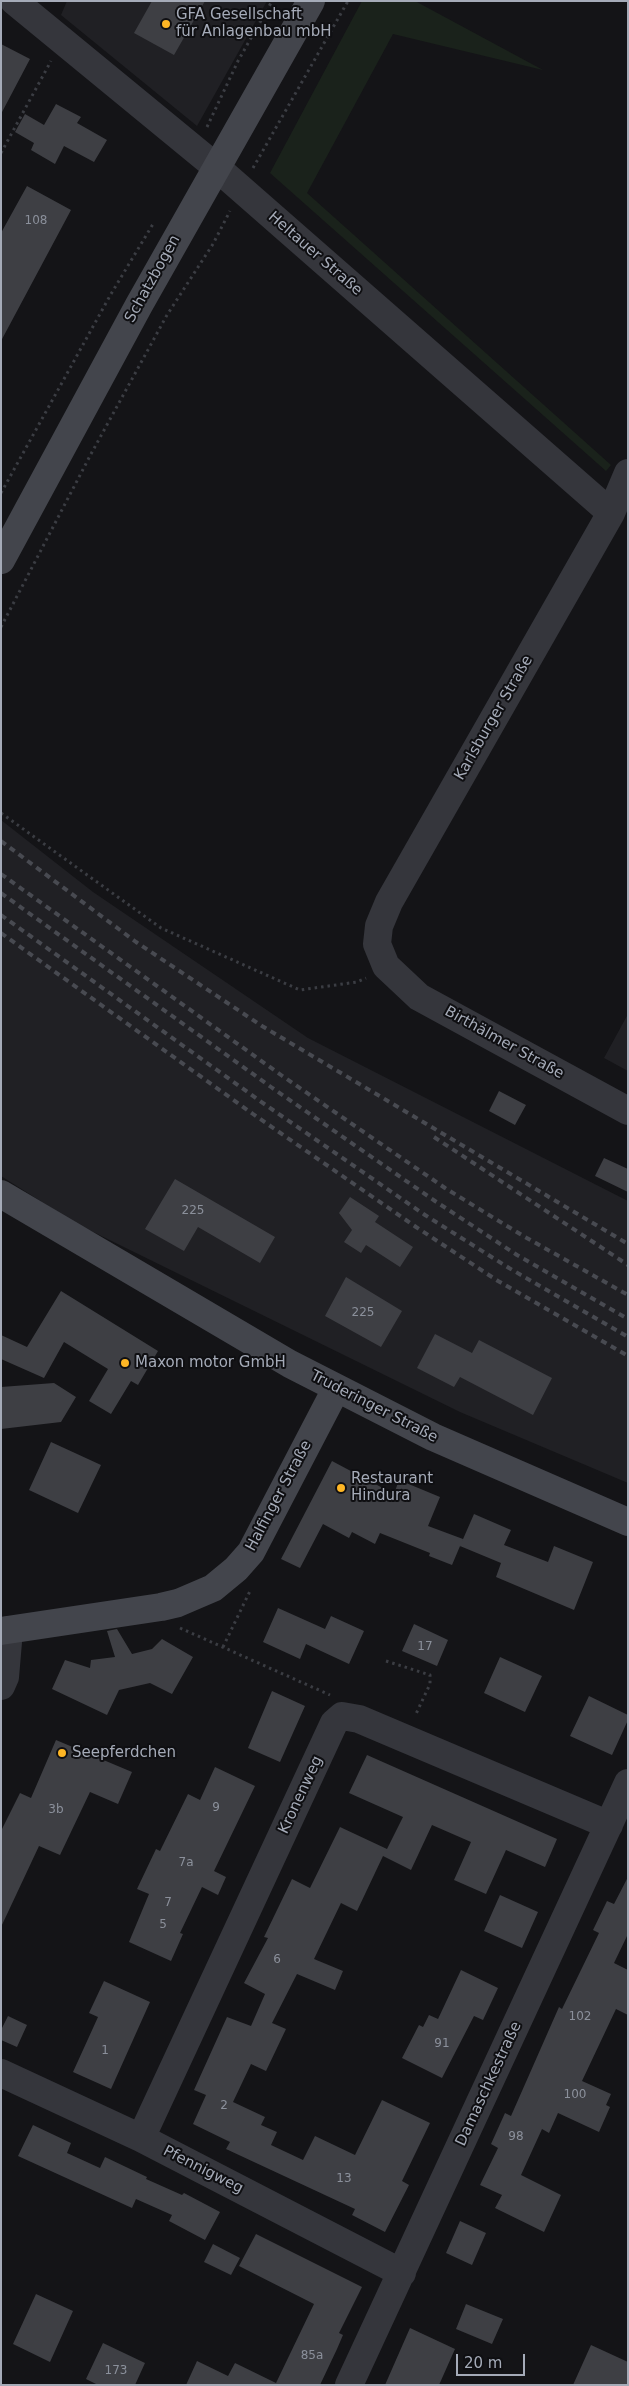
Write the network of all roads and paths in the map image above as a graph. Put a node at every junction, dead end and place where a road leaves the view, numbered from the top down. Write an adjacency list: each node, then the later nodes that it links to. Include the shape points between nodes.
1 (14, 1): 5 (street, Heltauer Straße)
2 (272, 1): 7 (path, via 227,84)
3 (310, 1): 7 (street, Schatzbogen)
4 (348, 1): 8 (path)
5 (62, 41): 6 (path); 7 (street, Heltauer Straße)
6 (1, 154)
7 (207, 160): 8 (street, Heltauer Straße); 13 (street, Schatzbogen)
8 (241, 189): 12 (street, Heltauer Straße); 14 (path, via 213,244 168,315 100,436)
9 (156, 219): 11 (path, via 106,302)
10 (628, 473): 12 (street, Karlsburger Straße)
11 (1, 493)
12 (611, 513): 16 (street, Karlsburger Straße, via 389,902 379,926 377,944)
13 (1, 560)
14 (1, 627)
15 (1, 813): 16 (path, via 161,928 300,990 357,982)
16 (386, 966): 17 (street, Birthälmer Straße, via 420,997)
17 (628, 1111)
18 (1, 1194): 19 (street, Truderinger Straße, via 200,1313)
19 (336, 1389): 20 (street, Truderinger Straße, via 433,1437); 22 (street, Halfinger Straße, via 250,1552 213,1588)
20 (628, 1522)
21 (252, 1587): 24 (path)
22 (161, 1607): 23 (street, Halfinger Straße); 24 (path, via 168,1623)
23 (5, 1630): 26 (street, via 5,1677)
24 (223, 1647): 27 (path, via 329,1694)
25 (386, 1661): 28 (path, via 430,1675 430,1684)
26 (1, 1686)
27 (333, 1699)
28 (415, 1718)
29 (628, 1783): 30 (street, Damaschkestraße)
30 (609, 1826): 32 (street, Kronenweg, via 359,1719 342,1716 334,1723); 33 (street, Damaschkestraße)
31 (1, 2073): 32 (street, Pfennigweg)
32 (141, 2138): 33 (street, Pfennigweg)
33 (402, 2273): 34 (street, Damaschkestraße)
34 (349, 2385)

